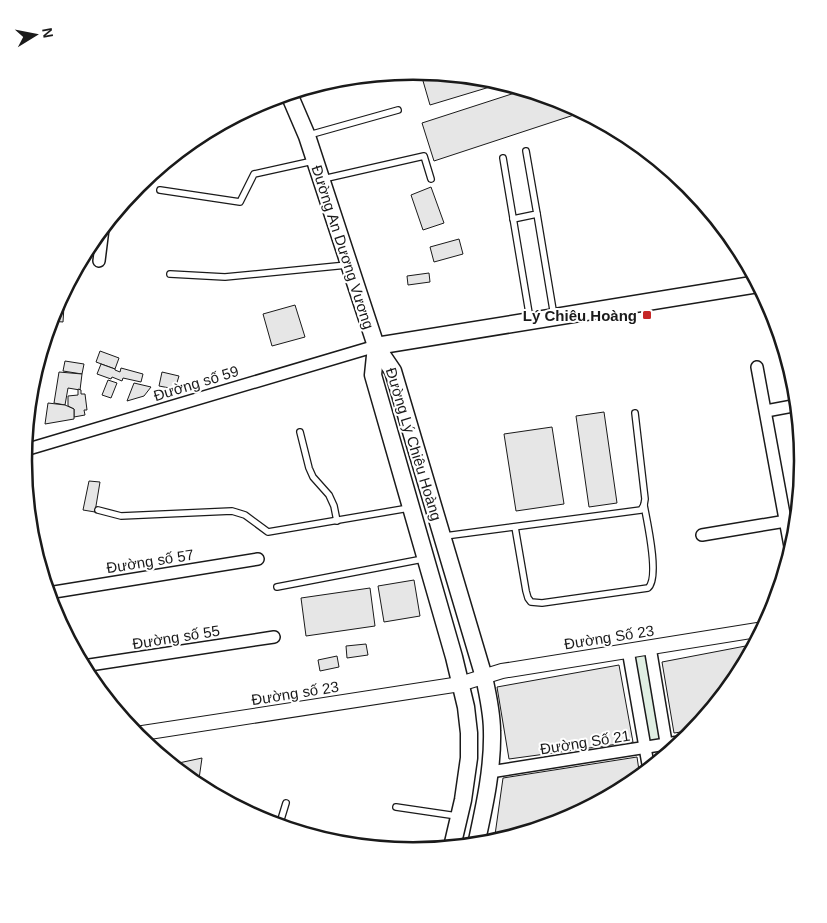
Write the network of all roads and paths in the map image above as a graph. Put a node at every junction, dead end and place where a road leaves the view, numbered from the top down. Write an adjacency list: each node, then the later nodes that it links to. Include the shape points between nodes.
1 (292, 101): 3 (main road, Đường An Dương Vương)
2 (398, 110): 3 (lane)
3 (307, 136): 6 (main road, Đường An Dương Vương)
4 (526, 151): 10 (lane)
5 (503, 158): 11 (lane)
6 (315, 160): 8 (main road, Đường An Dương Vương); 9 (lane, via 254,174 240,202)
7 (431, 179): 8 (lane, via 424,156)
8 (321, 180): 14 (main road, Đường An Dương Vương)
9 (160, 190)
10 (537, 214): 11 (lane); 17 (lane)
11 (513, 220): 18 (lane)
12 (101, 244): 13 (street)
13 (99, 260)
14 (350, 265): 15 (lane, via 225,277); 19 (main road, Đường An Dương Vương)
15 (170, 274)
16 (751, 285): 17 (main road, Đường An Dương Vương)
17 (554, 316): 18 (main road, Đường An Dương Vương)
18 (530, 320): 19 (main road, Đường An Dương Vương)
19 (376, 346): 25 (street, Đường số 59); 27 (main road, Đường Lý Chiêu Hoàng, via 373,376); 33 (main road, Đường Lý Chiêu Hoàng, via 393,371)
20 (757, 367): 22 (street)
21 (790, 406): 22 (street)
22 (766, 411): 29 (street)
23 (635, 413): 26 (lane, via 646,498)
24 (300, 432): 31 (lane, via 309,468 329,495)
25 (33, 448)
26 (644, 505): 32 (lane, via 641,510); 32 (lane, via 652,557 653,582 648,588 531,602 526,591)
27 (411, 508): 31 (lane); 36 (main road, Đường Lý Chiêu Hoàng)
28 (98, 510): 31 (lane, via 121,516 232,511 245,515 268,532)
29 (791, 514)
30 (789, 520): 34 (street)
31 (337, 521)
32 (515, 527): 33 (lane)
33 (442, 536): 44 (main road, Đường Lý Chiêu Hoàng)
34 (702, 536)
35 (258, 559): 38 (street, Đường số 57)
36 (425, 559): 37 (lane); 45 (main road, Đường Lý Chiêu Hoàng)
37 (277, 587)
38 (56, 592)
39 (755, 630): 41 (street, Đường Số 23)
40 (274, 637): 43 (street, Đường số 55)
41 (650, 647): 42 (street, Đường Số 23); 48 (street)
42 (628, 650): 44 (street, Đường Số 23, via 502,671); 47 (street)
43 (92, 665)
44 (484, 678): 45 (street, Đường Số 23); 51 (main road, Đường Lý Chiêu Hoàng, via 492,730)
45 (460, 684): 46 (street, Đường số 23); 54 (main road, Đường Lý Chiêu Hoàng, via 466,707 469,758)
46 (146, 733)
47 (645, 747): 49 (street, Đường Số 21); 50 (street); 51 (street, Đường Số 21)
48 (667, 747)
49 (664, 749)
50 (647, 762)
51 (490, 772): 56 (main road, Đường Lý Chiêu Hoàng)
52 (286, 803): 55 (lane)
53 (396, 807): 54 (lane)
54 (459, 816): 57 (main road, Đường Lý Chiêu Hoàng)
55 (281, 818)
56 (478, 837)
57 (454, 840)

